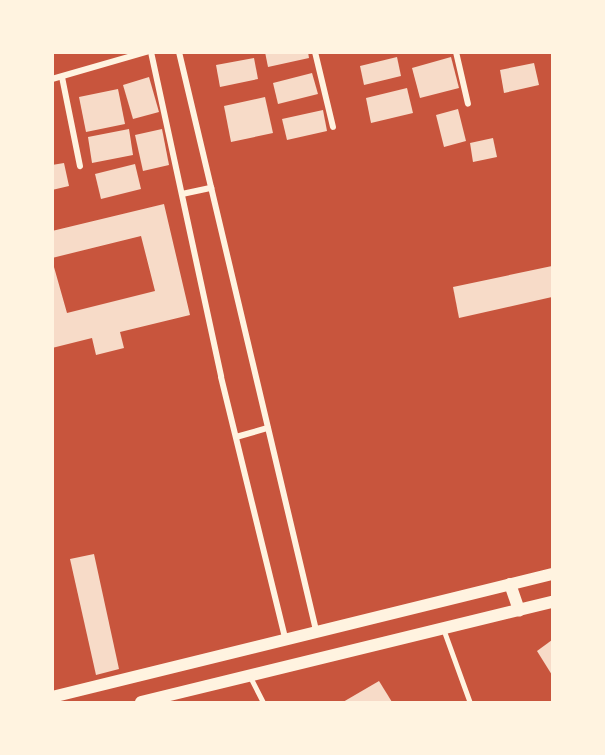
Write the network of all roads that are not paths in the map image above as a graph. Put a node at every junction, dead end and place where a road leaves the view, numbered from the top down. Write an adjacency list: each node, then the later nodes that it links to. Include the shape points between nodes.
1 (146, 52): 6 (street)
2 (151, 52): 12 (street)
3 (179, 52): 11 (street)
4 (315, 52): 9 (street)
5 (456, 52): 8 (street)
6 (62, 77): 7 (street); 10 (street)
7 (52, 79)
8 (468, 104)
9 (333, 128)
10 (80, 166)
11 (211, 188): 12 (street); 13 (street)
12 (182, 194): 14 (street)
13 (268, 428): 14 (street); 20 (street)
14 (236, 437): 21 (street)
15 (552, 574): 16 (main road)
16 (510, 584): 18 (main road); 20 (main road)
17 (552, 602): 18 (main road)
18 (519, 610): 19 (main road)
19 (443, 628): 22 (main road); 26 (lane)
20 (316, 630): 21 (main road)
21 (285, 638): 23 (main road)
22 (250, 676): 24 (main road); 25 (lane)
23 (52, 697)
24 (141, 702)
25 (263, 702)
26 (470, 702)

